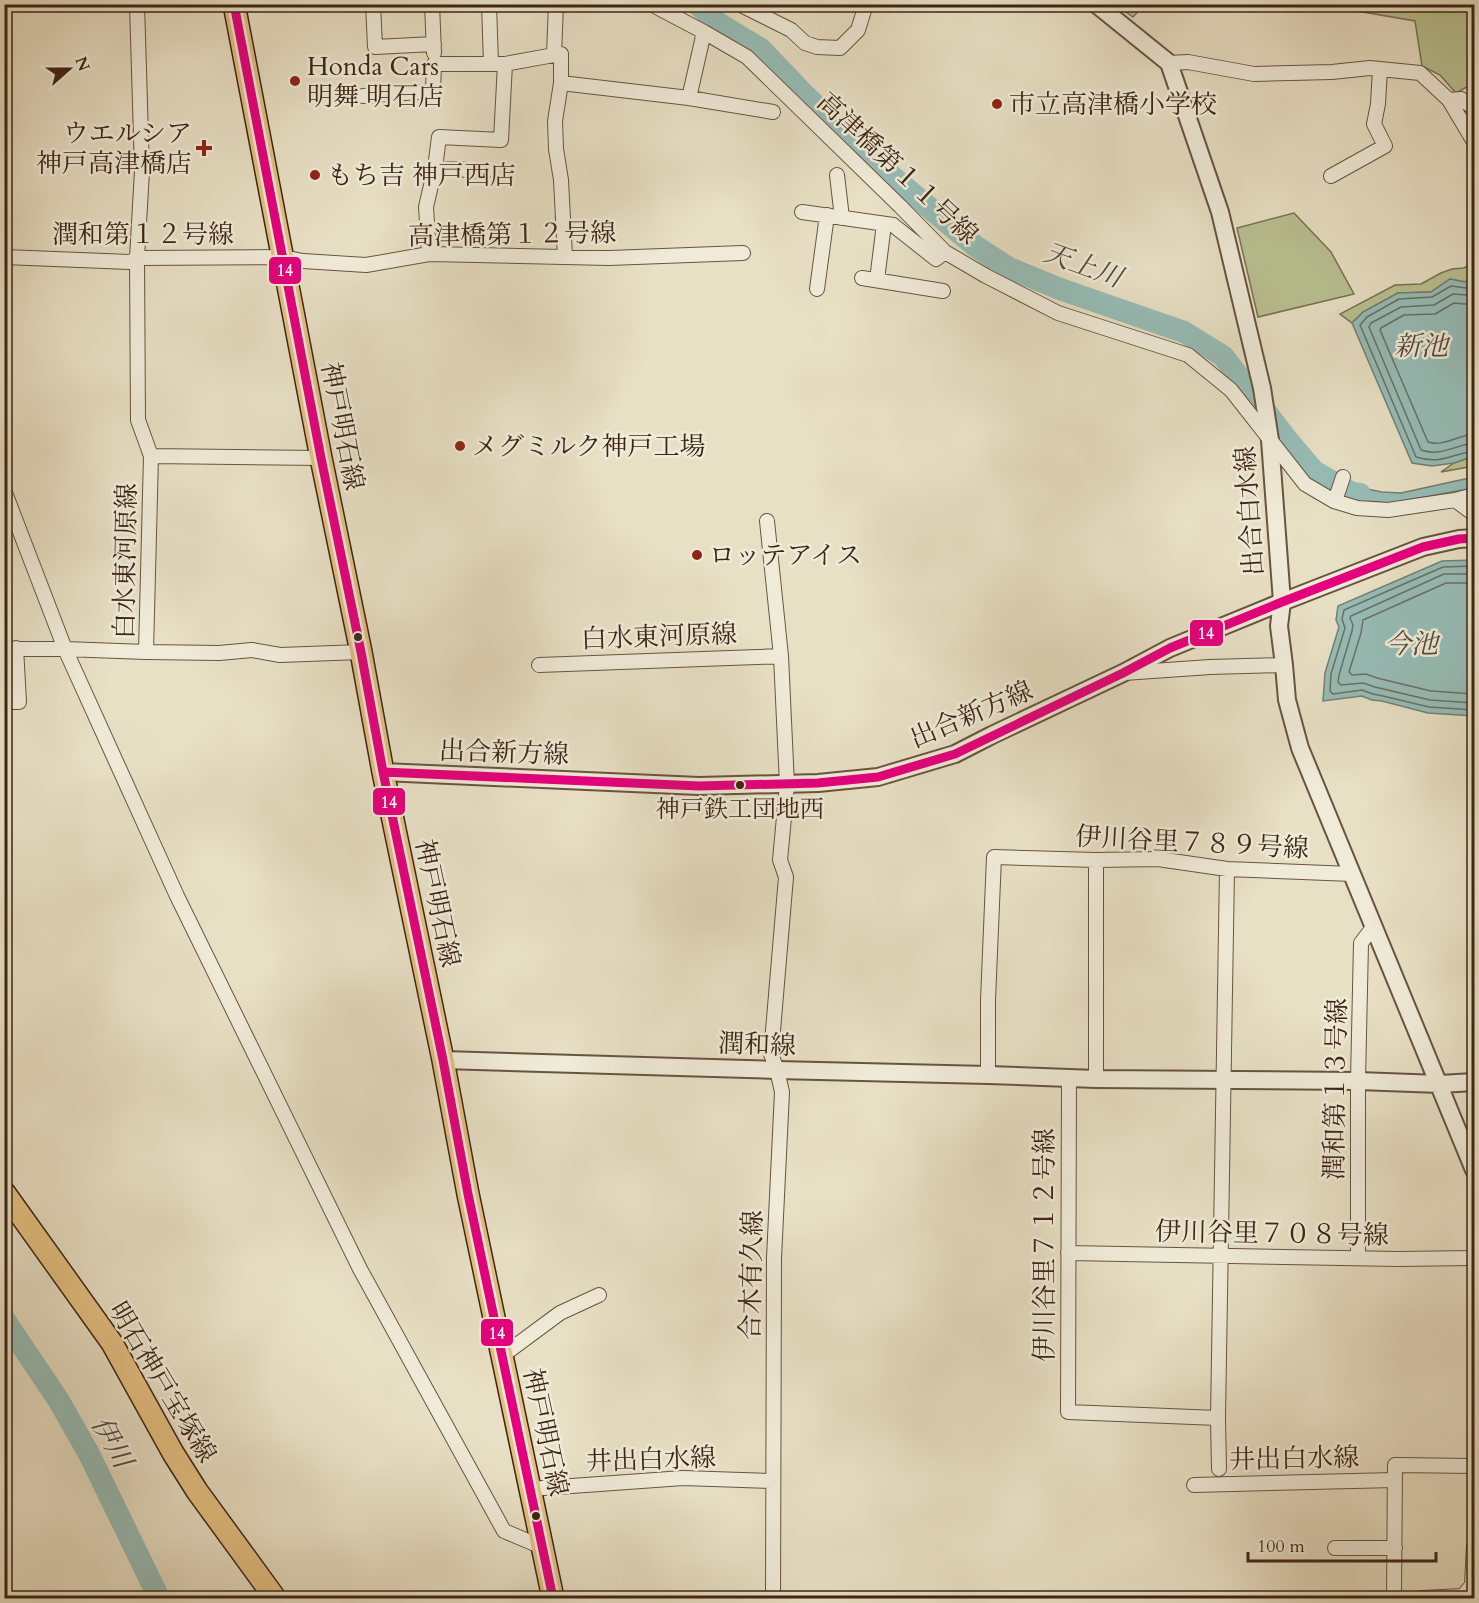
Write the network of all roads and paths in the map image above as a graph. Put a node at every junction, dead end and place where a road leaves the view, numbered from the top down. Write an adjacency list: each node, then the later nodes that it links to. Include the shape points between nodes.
1 (137, 4): 40 (street, 白水東河原線, via 142,171)
2 (234, 4): 38 (main road, 神戸明石線)
3 (373, 4): 12 (street, via 375,46)
4 (432, 4): 12 (street)
5 (489, 4): 16 (street)
6 (556, 4): 13 (street)
7 (651, 4): 11 (street, 高津橋第１１号線)
8 (739, 4): 9 (street, via 791,30 805,43 840,48 858,30)
9 (866, 4)
10 (1096, 4): 14 (street)
11 (704, 32): 21 (street); 34 (street, 高津橋第１１号線, via 747,57)
12 (434, 44): 15 (street)
13 (554, 55): 17 (street); 19 (street, via 561,54)
14 (1169, 63): 18 (street, via 1188,62 1254,74); 45 (street, 出合白水線, via 1220,212 1262,388)
15 (434, 64): 16 (street); 20 (street, via 433,91)
16 (491, 64): 17 (street)
17 (505, 64): 26 (street, via 501,140 439,137)
18 (1380, 69): 22 (street, via 1419,73); 29 (street, via 1374,124 1385,146)
19 (561, 83): 21 (street); 39 (street, via 555,121)
20 (363, 96)
21 (689, 98): 24 (street)
22 (1449, 100): 23 (street, via 1461,99); 25 (street)
23 (1474, 108)
24 (773, 112)
25 (1474, 142)
26 (435, 168): 27 (street); 36 (street, via 426,207)
27 (486, 171)
28 (837, 175): 32 (street)
29 (1331, 176)
30 (802, 212): 31 (street)
31 (827, 215): 32 (street); 43 (street)
32 (842, 218): 33 (street)
33 (884, 224): 34 (street, via 893,225 936,259); 42 (street)
34 (945, 252): 45 (street, 高津橋第１１号線, via 1058,313 1188,355 1231,390)
35 (743, 253): 39 (street, 高津橋第１２号線)
36 (429, 255): 38 (street, 高津橋第１２号線, via 366,265); 39 (street, 高津橋第１２号線)
37 (4, 257): 40 (street, 潤和第１２号線, via 130,262)
38 (283, 257): 40 (street, 潤和第１２号線); 47 (main road, 神戸明石線)
39 (565, 257)
40 (137, 258): 46 (street, 白水東河原線, via 138,420)
41 (862, 278): 42 (street)
42 (877, 280): 44 (street)
43 (816, 289)
44 (943, 291)
45 (1270, 440): 52 (street, 高津橋第１１号線, via 1305,484); 56 (street, 出合白水線)
46 (151, 456): 47 (street); 59 (street, 白水東河原線)
47 (321, 458): 60 (main road, 神戸明石線)
48 (1343, 477): 52 (street)
49 (4, 490): 58 (street)
50 (1474, 495): 51 (street, 高津橋第１１号線)
51 (1455, 500): 52 (street, 高津橋第１１号線, via 1388,510 1357,508); 53 (street)
52 (1335, 501)
53 (1474, 514)
54 (767, 521): 61 (street, 合木有久線)
55 (1474, 538): 56 (street, 出合新方線, via 1423,547)
56 (1282, 602): 63 (street, 出合白水線, via 1278,626); 64 (street, 出合新方線, via 1170,648)
57 (10, 649): 58 (street); 65 (street, via 19,702)
58 (65, 649): 59 (street); 97 (street, via 177,896 360,1269 504,1531)
59 (146, 652): 60 (street, 白水東河原線)
60 (361, 652): 66 (main road, 神戸明石線)
61 (781, 656): 62 (street, 白水東河原線); 67 (street, 合木有久線)
62 (539, 665)
63 (1284, 665): 64 (street); 70 (street, 出合白水線, via 1287,700 1300,748)
64 (1123, 674): 67 (street, 出合新方線, via 956,754 878,777)
65 (4, 702)
66 (383, 772): 67 (street, 出合新方線, via 699,786); 72 (main road, 神戸明石線)
67 (787, 785): 73 (street, 合木有久線, via 780,860 786,877 771,1054)
68 (1096, 860): 69 (street, 伊川谷里７８９号線, via 1158,859); 74 (street, 伊川谷里７８９号線, via 994,857); 76 (street)
69 (1227, 869): 70 (street, 伊川谷里７８９号線); 77 (street)
70 (1352, 874): 71 (street, 出合白水線)
71 (1374, 926): 78 (street, 潤和第１３号線, via 1361,944); 80 (street, 出合白水線)
72 (443, 1060): 73 (street, 潤和線); 88 (main road, 神戸明石線)
73 (777, 1070): 74 (street, 潤和線); 92 (street, 合木有久線, via 782,1092 774,1258)
74 (988, 1075): 75 (street, 潤和線)
75 (1069, 1078): 76 (street, 潤和線); 83 (street, 伊川谷里７１２号線)
76 (1096, 1079): 77 (street, 潤和線)
77 (1224, 1080): 78 (street, 潤和線); 84 (street)
78 (1358, 1081): 80 (street, 潤和線); 85 (street, 潤和第１３号線)
79 (1474, 1082): 80 (street, 潤和線)
80 (1440, 1084): 81 (street, 出合白水線)
81 (1474, 1170)
82 (4, 1192): 100 (main road, 明石神戸宝塚線, via 112,1343 197,1491)
83 (1068, 1253): 84 (street, 伊川谷里７０８号線); 89 (street, 伊川谷里７１２号線, via 1068,1412)
84 (1221, 1257): 85 (street, 伊川谷里７０８号線); 89 (street)
85 (1358, 1258): 86 (street, 伊川谷里７０８号線)
86 (1474, 1258)
87 (599, 1294): 88 (street, via 560,1313)
88 (502, 1356): 95 (main road, 神戸明石線)
89 (1218, 1419): 91 (street)
90 (1474, 1466): 93 (street, 井出白水線, via 1395,1465)
91 (1219, 1468)
92 (773, 1480): 95 (street, 井出白水線, via 683,1478); 102 (street, 合木有久線)
93 (1395, 1480): 94 (street, 井出白水線); 99 (street)
94 (1194, 1485)
95 (530, 1489): 97 (main road, 神戸明石線)
96 (1474, 1545): 104 (street, via 1472,1585 1463,1596)
97 (542, 1547): 101 (main road, 神戸明石線)
98 (1335, 1548): 99 (street)
99 (1395, 1548): 103 (street)
100 (275, 1599)
101 (553, 1599)
102 (772, 1599)
103 (1394, 1599)
104 (1422, 1599)

